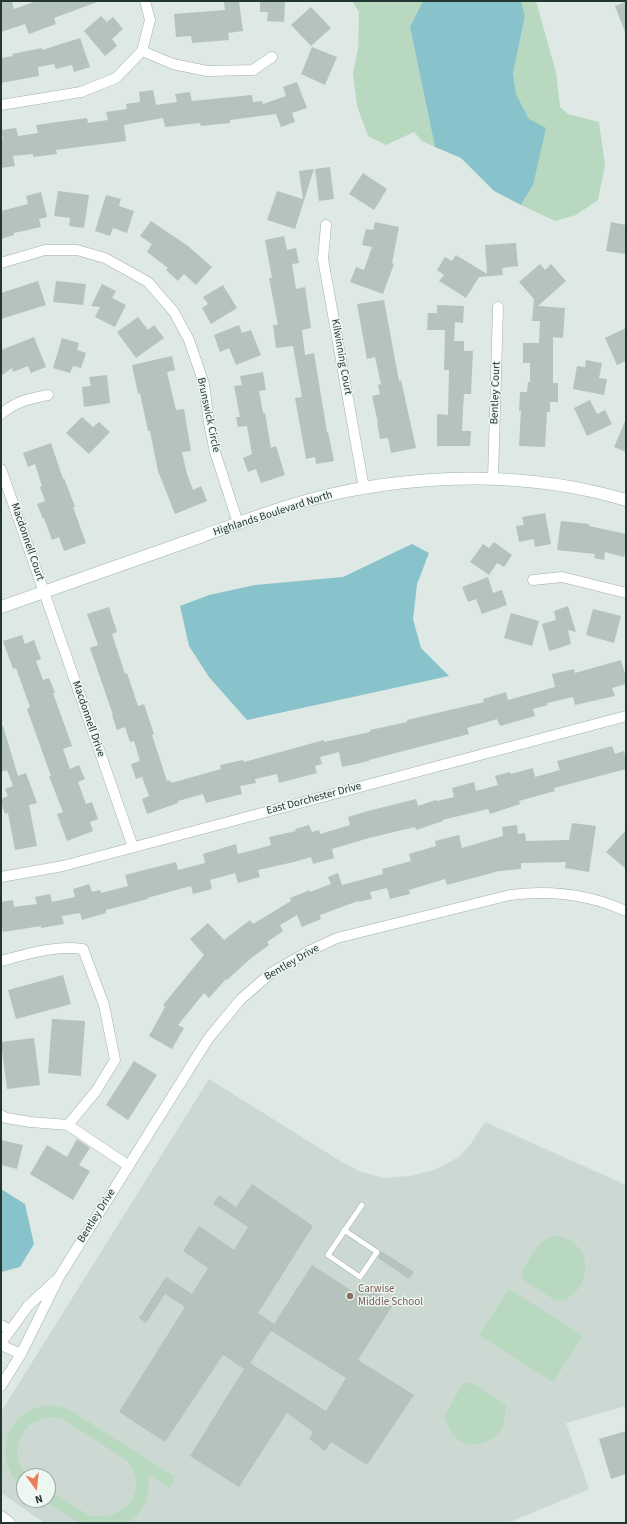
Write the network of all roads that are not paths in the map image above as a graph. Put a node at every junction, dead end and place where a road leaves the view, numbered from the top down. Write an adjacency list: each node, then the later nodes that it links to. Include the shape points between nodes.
1 (145, 1): 2 (street, via 150,20)
2 (142, 51): 3 (street, via 173,64 207,71 253,70); 4 (street, via 116,78 81,92)
3 (272, 56)
4 (1, 105)
5 (326, 225): 12 (street, Kilwinning Court, via 323,259)
6 (1, 263): 14 (street, Brunswick Circle, via 45,250 77,250 105,258 148,282 174,312 189,340 204,384 208,423)
7 (498, 307): 11 (street, Bentley Court)
8 (48, 395): 9 (street, via 23,400)
9 (1, 414)
10 (1, 469): 16 (street, Macdonnell Court)
11 (493, 479): 12 (street, Highlands Boulevard North, via 418,481); 13 (street, Highlands Boulevard North, via 566,487)
12 (364, 488): 14 (street, Highlands Boulevard North, via 298,503)
13 (626, 500)
14 (238, 523): 16 (street, Highlands Boulevard North)
15 (533, 580): 17 (street, via 562,577)
16 (44, 592): 18 (street, Highlands Boulevard North); 20 (street, Macdonnell Drive)
17 (626, 593)
18 (1, 607)
19 (626, 716): 20 (street, East Dorchester Drive)
20 (133, 847): 21 (street, East Dorchester Drive, via 63,866)
21 (1, 877)
22 (626, 911): 26 (street, Bentley Drive, via 603,902 576,896 547,892 522,894 337,938 309,951 271,973 241,999 208,1039)
23 (1, 961): 25 (street, via 40,950 70,947 83,949 104,1005 115,1060 96,1090)
24 (1, 1115): 25 (street, via 31,1122)
25 (68, 1125): 26 (street)
26 (129, 1166): 29 (street, Bentley Drive)
27 (362, 1205): 28 (lane)
28 (344, 1230): 28 (lane, via 328,1255 360,1277 377,1252)
29 (59, 1277): 31 (street, Bentley Drive, via 28,1306); 33 (street, Bentley Drive)
30 (1, 1325): 31 (street)
31 (10, 1330): 32 (street, Bentley Drive)
32 (1, 1344): 33 (street)
33 (21, 1354): 34 (street, Bentley Drive)
34 (1, 1386)
35 (1, 1517): 36 (street)
36 (9, 1523)

